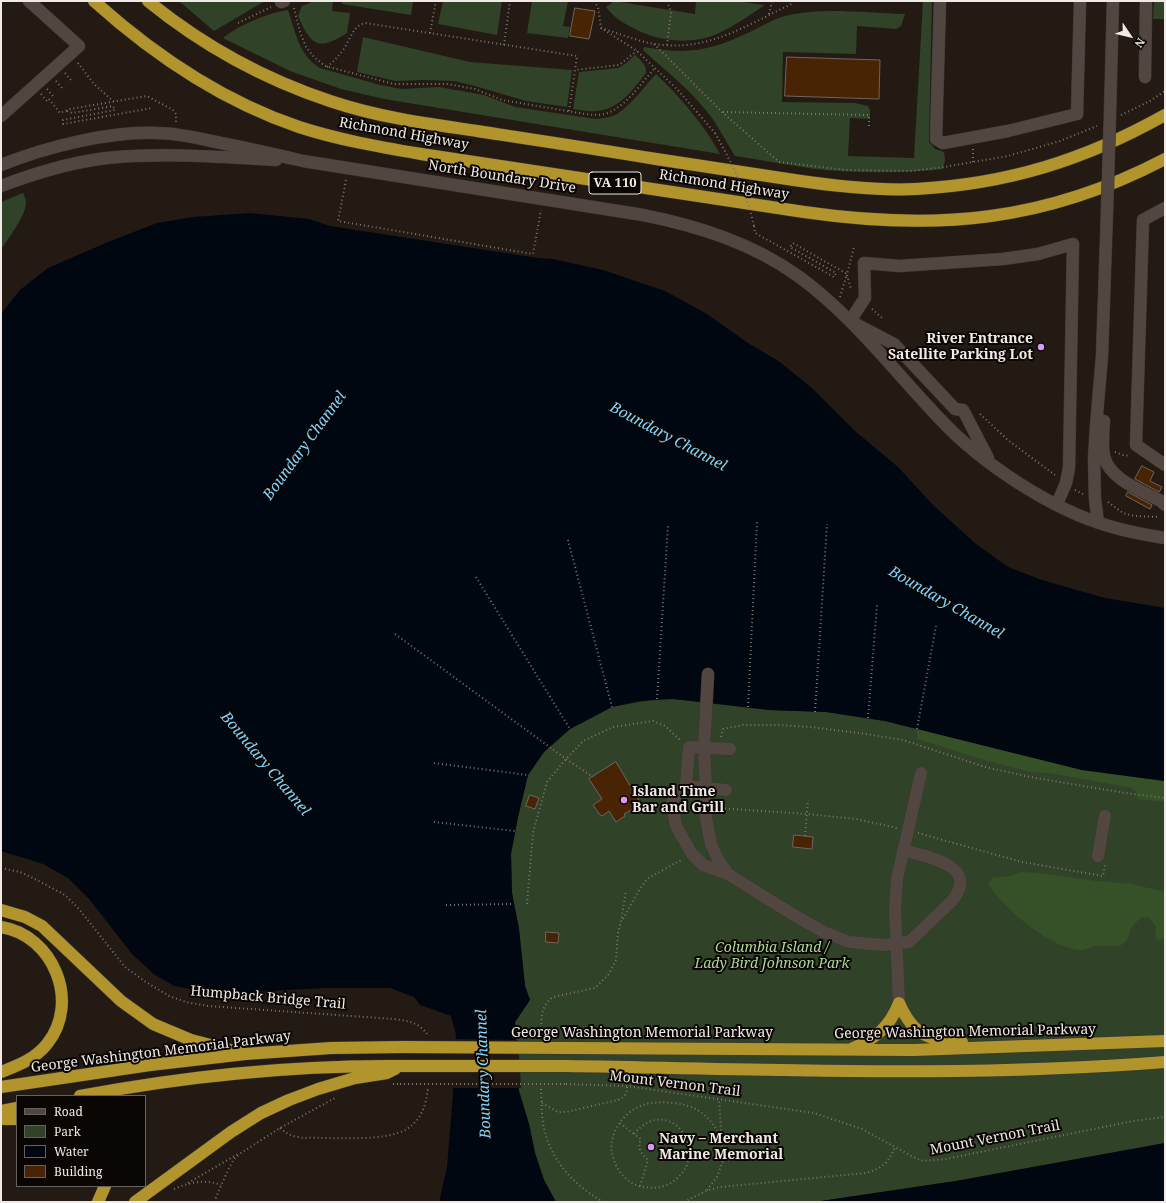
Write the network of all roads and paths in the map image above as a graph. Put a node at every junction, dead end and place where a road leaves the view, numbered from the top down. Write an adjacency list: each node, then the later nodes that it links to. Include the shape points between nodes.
1 (29, 1): 38 (street, via 79,46)
2 (94, 1): 43 (highway, Richmond Highway / VA 110, via 136,37 191,76 249,107 301,127 387,148 804,212 910,222 971,220 1000,216 1075,197 1139,173)
3 (148, 1): 42 (highway, Richmond Highway / VA 110, via 196,36 251,69 350,108 440,126 808,182 883,189 915,189 985,181 1053,165 1098,149)
4 (436, 1): 18 (path)
5 (510, 1): 20 (path)
6 (594, 1): 17 (path, via 598,7)
7 (666, 1): 21 (path, via 671,12)
8 (772, 1): 15 (path)
9 (940, 1): 10 (street, via 936,139 943,143 973,139 1077,114)
10 (1080, 1)
11 (1113, 1): 36 (street)
12 (1146, 1): 27 (street)
13 (286, 3): 16 (path, via 257,12); 23 (path, via 306,47)
14 (794, 3): 15 (path)
15 (769, 14): 21 (path, via 706,43)
16 (238, 23)
17 (601, 28): 19 (path); 22 (path)
18 (430, 33): 20 (path); 23 (path, via 360,24 336,60)
19 (654, 44): 21 (path); 35 (path)
20 (504, 45): 26 (path, via 577,56)
21 (667, 45)
22 (637, 51): 24 (path); 26 (path, via 619,65)
23 (327, 67): 33 (path, via 394,84 454,85 475,89 502,100)
24 (655, 68): 33 (path, via 624,103 610,112 598,115); 51 (path, bridge, via 716,133 742,186 755,233 834,277 836,273 790,247 793,243)
25 (83, 69): 30 (path, via 94,84)
26 (575, 70): 33 (path)
27 (1145, 77)
28 (1165, 91): 36 (path, via 1150,101)
29 (49, 99): 34 (path, via 60,113)
30 (114, 102): 34 (path, via 70,109); 39 (path, via 146,96 173,110 176,114)
31 (1165, 107): 42 (highway)
32 (152, 108): 34 (path, via 63,124 63,120 115,110 113,106)
33 (569, 111)
34 (67, 112)
35 (722, 112): 40 (path, via 779,162 846,170 912,170 1008,156 1060,141); 41 (path, via 869,115)
36 (1116, 115): 57 (street, bridge, via 1107,212)
37 (1165, 115): 42 (highway, Richmond Highway / VA 110)
38 (1, 116)
39 (176, 123)
40 (1101, 125)
41 (869, 126)
42 (1126, 135)
43 (1165, 159)
44 (303, 161): 45 (street, North Boundary Drive, via 176,134 134,133 69,144); 47 (street, North Boundary Drive, via 178,155 116,157 74,163); 56 (street, North Boundary Drive, via 643,215 693,226 727,238 782,265 815,289)
45 (1, 165)
46 (346, 180): 49 (path, via 338,221 533,254)
47 (1, 186)
48 (1165, 208): 60 (street, via 1143,220 1136,445)
49 (540, 213)
50 (854, 247): 51 (path)
51 (847, 274): 52 (path); 53 (path)
52 (851, 289)
53 (840, 298)
54 (871, 308): 55 (path)
55 (882, 318)
56 (850, 321): 59 (street, North Boundary Drive, via 946,425); 59 (street, via 894,344 955,409 963,410); 62 (street, via 865,298 864,263 899,266 1003,259 1038,254 1074,244 1069,468)
57 (1102, 356): 61 (street, via 1104,453); 63 (street)
58 (976, 410): 62 (path, via 1009,441)
59 (989, 461): 65 (street, North Boundary Drive, via 1018,482)
60 (1165, 465)
61 (1111, 471): 63 (street); 66 (street)
62 (1066, 483): 63 (path); 65 (street)
63 (1091, 498): 69 (street)
64 (1108, 502): 67 (path, via 1123,513 1134,516)
65 (1057, 504): 69 (street, North Boundary Drive)
66 (1165, 505)
67 (1165, 517)
68 (757, 522): 81 (path)
69 (1098, 522): 72 (street, North Boundary Drive)
70 (827, 524): 82 (path)
71 (668, 525): 79 (path)
72 (1165, 538)
73 (568, 540): 80 (path)
74 (476, 577): 84 (path)
75 (877, 606): 83 (path)
76 (936, 626): 85 (path)
77 (395, 634): 89 (path)
78 (708, 674): 87 (street)
79 (656, 699)
80 (612, 707)
81 (748, 707)
82 (815, 712)
83 (868, 718)
84 (570, 729)
85 (918, 729)
86 (689, 747): 87 (street); 89 (path, via 665,726 653,721 613,727 583,742); 94 (street)
87 (704, 748): 88 (street); 95 (street)
88 (725, 749): 97 (path, via 721,732 723,729 743,725 811,727 903,740 985,767 1030,777)
89 (566, 759): 93 (path); 114 (path, via 547,782 533,833)
90 (434, 763): 92 (path)
91 (921, 773): 107 (street)
92 (528, 775)
93 (593, 777)
94 (686, 786): 95 (street); 108 (street, via 678,792 672,802 676,826)
95 (706, 788): 96 (street); 99 (street)
96 (726, 790)
97 (1165, 798)
98 (808, 800): 100 (path)
99 (706, 808): 100 (path); 111 (street, via 711,844)
100 (807, 814): 103 (path, via 856,819); 106 (path)
101 (1105, 816): 109 (street)
102 (434, 822): 104 (path)
103 (902, 828)
104 (515, 831)
105 (913, 832): 109 (path, via 1022,862 1103,876)
106 (805, 836)
107 (902, 850): 119 (street, via 895,894); 119 (street, via 949,865 957,871 960,889 952,901 909,942)
108 (692, 854): 111 (street, via 703,865); 117 (path, via 647,880)
109 (1102, 860)
110 (1, 868): 122 (path, Humpback Bridge Trail, via 20,872 65,895 125,967 169,996 208,1006 409,1021 421,1027)
111 (728, 874): 119 (street, via 824,932 849,942)
112 (626, 891): 117 (path)
113 (514, 904): 115 (path)
114 (527, 904)
115 (446, 905)
116 (1, 910): 126 (highway, via 25,917 42,926 121,1000 153,1024 191,1040)
117 (621, 922): 121 (path, via 616,960 605,980 595,988 549,1000 542,1012)
118 (1, 927): 129 (highway, via 32,940 48,956 58,975 62,999 59,1023 48,1043 22,1064)
119 (897, 944): 120 (street)
120 (899, 1003): 124 (highway, via 912,1025 927,1037); 125 (highway, via 890,1021 880,1033)
121 (541, 1036)
122 (429, 1040)
123 (1165, 1041): 124 (highway, George Washington Memorial Parkway)
124 (1015, 1047): 125 (highway, George Washington Memorial Parkway)
125 (848, 1050): 126 (highway, George Washington Memorial Parkway, bridge, via 403,1047 330,1048)
126 (245, 1054): 132 (highway, George Washington Memorial Parkway)
127 (1165, 1062): 128 (highway, bridge, via 935,1071)
128 (402, 1066): 135 (highway, via 362,1065 269,1070 180,1080); 157 (highway, via 387,1073 355,1078 318,1089 261,1113)
129 (1, 1072)
130 (386, 1085): 131 (path, Mount Vernon Trail, bridge)
131 (627, 1086): 137 (path, Mount Vernon Trail); 138 (path, via 625,1097 576,1110 558,1112)
132 (1, 1087)
133 (428, 1088): 145 (path, via 422,1114 406,1130 394,1135 300,1138 286,1134)
134 (541, 1089): 138 (path)
135 (86, 1095)
136 (341, 1096): 145 (path)
137 (719, 1099): 147 (path); 148 (path, Mount Vernon Trail, via 814,1113 862,1129)
138 (542, 1103): 159 (path, via 545,1134 558,1161 572,1179)
139 (16, 1108): 140 (highway)
140 (1, 1111)
141 (1165, 1117): 148 (path, Mount Vernon Trail, via 1133,1121 946,1159 924,1161)
142 (1, 1119): 143 (highway)
143 (16, 1119)
144 (620, 1123): 146 (path); 147 (path, via 635,1108 644,1104 684,1105 705,1116); 152 (path, via 612,1139 613,1160 626,1179)
145 (280, 1128): 149 (path)
146 (634, 1134): 152 (path, via 641,1139 638,1144 640,1153 648,1160); 152 (path, via 646,1122 657,1119 669,1121 684,1133 689,1148 686,1166 674,1181 658,1188)
147 (722, 1139): 155 (path, via 723,1161)
148 (895, 1147): 155 (path, via 880,1168 866,1172 739,1184)
149 (241, 1153): 150 (path); 151 (path, via 234,1159)
150 (185, 1184): 151 (path, via 205,1181); 154 (path)
151 (221, 1185): 158 (path)
152 (640, 1186)
153 (105, 1187): 156 (highway)
154 (174, 1190)
155 (706, 1191): 160 (path)
156 (98, 1202)
157 (135, 1202)
158 (214, 1202)
159 (604, 1202)
160 (684, 1202)

